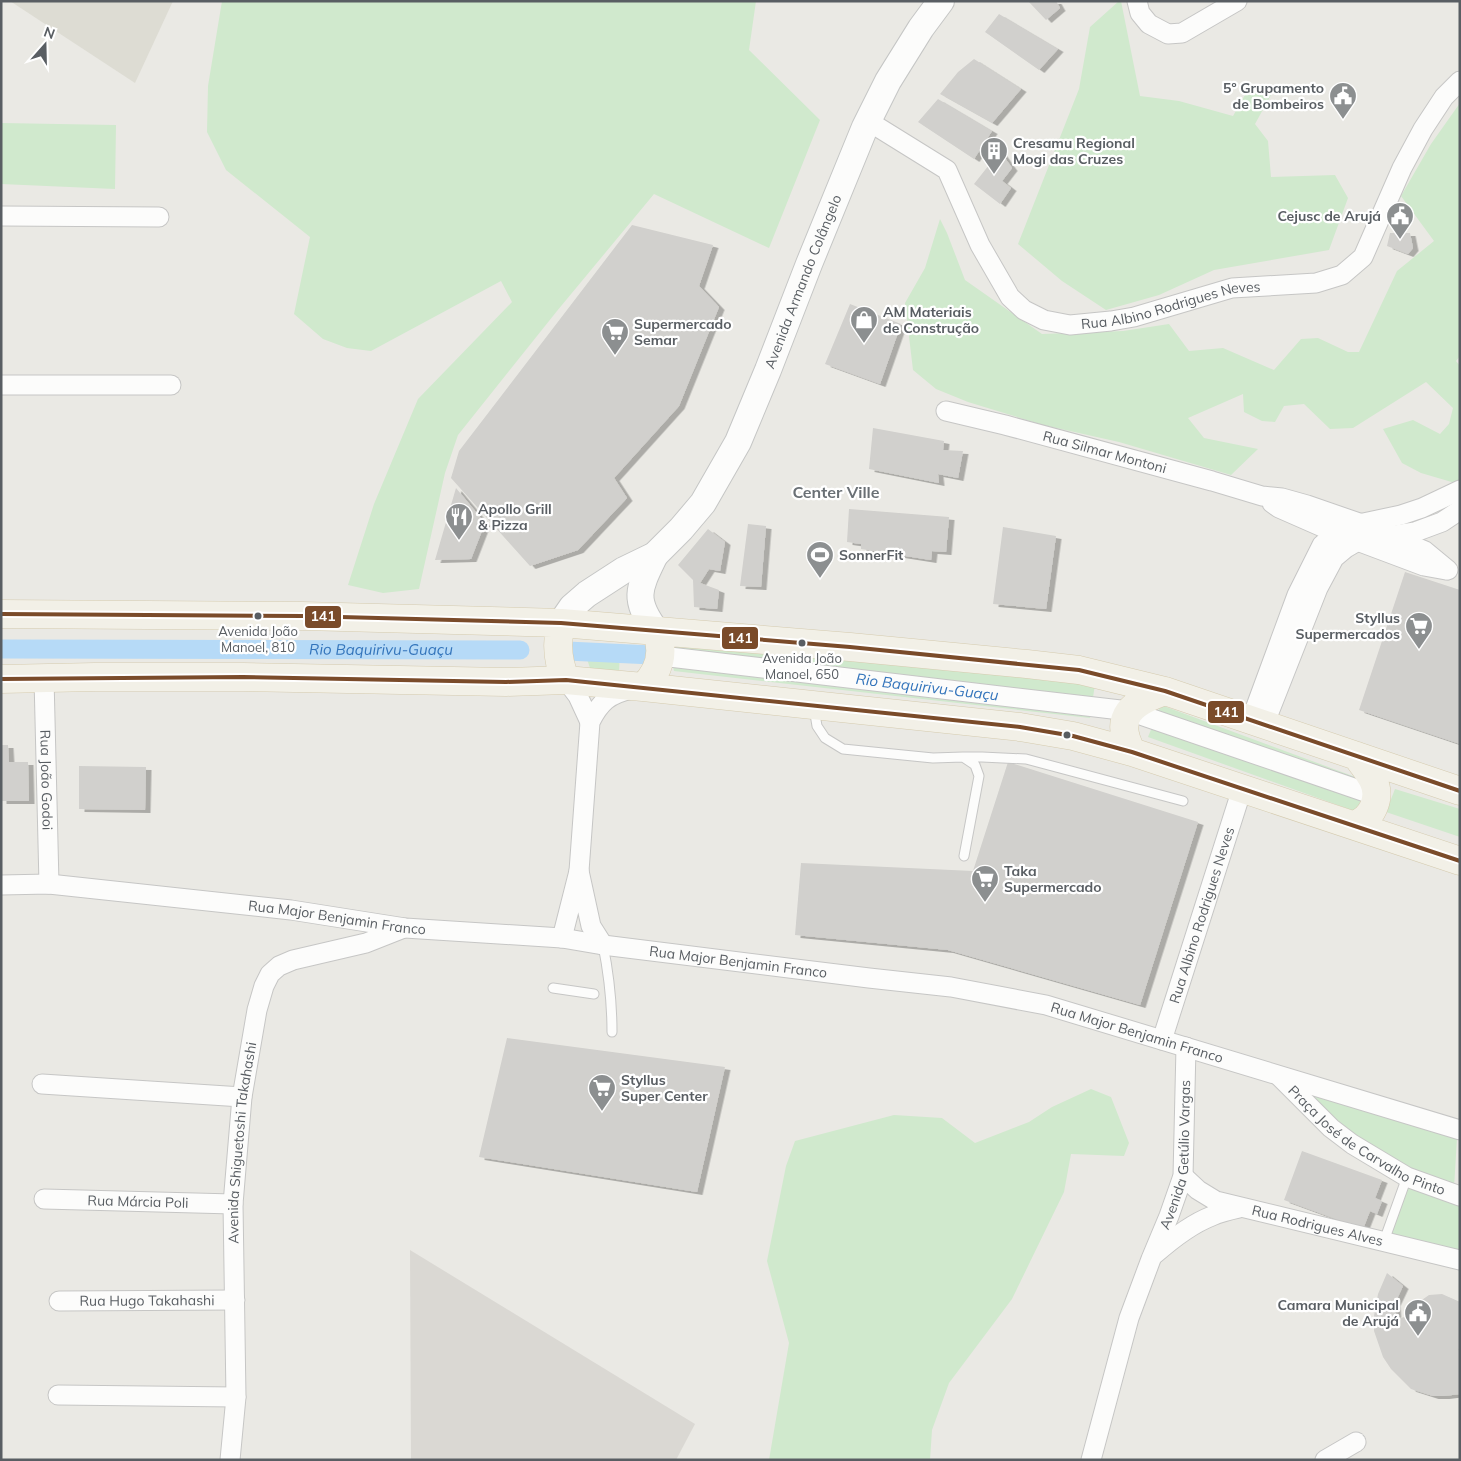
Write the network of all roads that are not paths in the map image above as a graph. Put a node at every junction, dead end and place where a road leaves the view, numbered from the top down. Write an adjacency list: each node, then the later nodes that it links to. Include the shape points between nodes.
1 (941, 1): 5 (street, Avenida Armando Colângelo, via 888,81)
2 (1137, 1): 3 (street, via 1140,13 1149,24 1168,34 1182,34)
3 (1237, 1)
4 (1460, 81): 5 (street, Rua Albino Rodrigues Neves, via 1444,97 1423,129 1363,257 1342,275 1316,283 1232,288 1134,317 1070,325 1044,320 1024,310 1010,297 980,245 947,170)
5 (868, 121): 18 (street, Avenida Armando Colângelo, via 738,442 703,503)
6 (1, 216): 7 (street)
7 (159, 216)
8 (1, 385): 9 (street)
9 (171, 385)
10 (946, 412): 12 (street, Rua Silmar Montoni, via 1005,425)
11 (1460, 490): 16 (street)
12 (1262, 496): 15 (street, Rua Silmar Montoni, via 1279,508); 16 (street, Rua Silmar Montoni, via 1282,498)
13 (1460, 510): 14 (street)
14 (1442, 522): 17 (street); 19 (street, via 1433,541)
15 (1336, 533): 16 (street, Rua Silmar Montoni); 32 (street, via 1322,545 1297,595)
16 (1360, 533): 17 (street); 20 (street, via 1424,566); 32 (street, via 1334,558)
17 (1392, 537): 19 (street)
18 (655, 555): 22 (street, via 587,594); 23 (street, via 643,579 640,600)
19 (1433, 557): 20 (street)
20 (1454, 572)
21 (1, 614): 22 (main road, via 313,616)
22 (561, 623): 23 (main road); 26 (main road, via 558,656)
23 (658, 644): 27 (main road, via 656,672); 28 (main road, via 850,647 1079,670); 30 (street)
24 (44, 678): 25 (main road); 26 (main road); 44 (street, Rua João Godoi)
25 (1, 679)
26 (566, 680): 27 (main road); 31 (street)
27 (643, 687): 29 (main road); 31 (street, via 628,689 604,701)
28 (1165, 691): 30 (main road, via 1144,698); 32 (main road)
29 (813, 705): 33 (main road, via 1039,730); 35 (lane, via 816,726 825,738 843,749 933,758)
30 (1129, 711): 33 (main road, via 1125,736); 38 (street)
31 (590, 722): 43 (street)
32 (1257, 722): 34 (main road)
33 (1132, 752): 36 (main road)
34 (1357, 756): 37 (main road); 38 (main road, via 1373,779)
35 (963, 757): 39 (lane, via 1026,759); 41 (lane, via 975,765 979,776)
36 (1242, 789): 40 (main road); 52 (street, Rua Albino Rodrigues Neves)
37 (1460, 791)
38 (1377, 796): 40 (main road, via 1372,812)
39 (1183, 801)
40 (1353, 825): 42 (main road)
41 (964, 856)
42 (1460, 861)
43 (579, 871): 47 (street); 48 (street, via 591,926)
44 (49, 884): 45 (street, Rua Major Benjamin Franco); 46 (street, Rua Major Benjamin Franco, via 292,910)
45 (1, 885)
46 (405, 928): 47 (street, Rua Major Benjamin Franco); 56 (street, Avenida Shiguetoshi Takahashi, via 366,943 293,960 278,966 270,974 256,1010)
47 (562, 938): 48 (street, Rua Major Benjamin Franco)
48 (603, 945): 51 (lane, via 610,977); 52 (street, Rua Major Benjamin Franco, via 999,995 1079,1014)
49 (553, 988): 50 (lane)
50 (594, 994)
51 (612, 1032)
52 (1162, 1040): 53 (street, Rua Major Benjamin Franco)
53 (1186, 1047): 54 (street, Rua Major Benjamin Franco); 58 (street, Avenida Getúlio Vargas)
54 (1279, 1076): 57 (street, Rua Major Benjamin Franco); 59 (street, Praça José de Carvalho Pinto, via 1331,1128 1375,1160)
55 (42, 1084): 56 (street)
56 (242, 1097): 62 (street, Avenida Shiguetoshi Takahashi)
57 (1460, 1130)
58 (1183, 1176): 63 (street, Rua Rodrigues Alves, via 1216,1201); 65 (street, Avenida Getúlio Vargas)
59 (1407, 1177): 60 (street, Praça José de Carvalho Pinto); 64 (lane)
60 (1460, 1196)
61 (44, 1199): 62 (street, Rua Márcia Poli)
62 (232, 1204): 68 (street, Avenida Shiguetoshi Takahashi)
63 (1241, 1208): 64 (street, Rua Rodrigues Alves); 65 (street, Avenida Getúlio Vargas, via 1212,1216 1193,1226)
64 (1384, 1241): 66 (street, Rua Rodrigues Alves)
65 (1151, 1259): 73 (street, Avenida Getúlio Vargas, via 1129,1318)
66 (1460, 1260)
67 (59, 1300): 68 (street, Rua Hugo Takahashi)
68 (235, 1300): 70 (street, Avenida Shiguetoshi Takahashi)
69 (58, 1395): 70 (street)
70 (236, 1397): 72 (street, Avenida Shiguetoshi Takahashi)
71 (1356, 1442): 74 (street)
72 (230, 1460)
73 (1091, 1460)
74 (1324, 1460)

